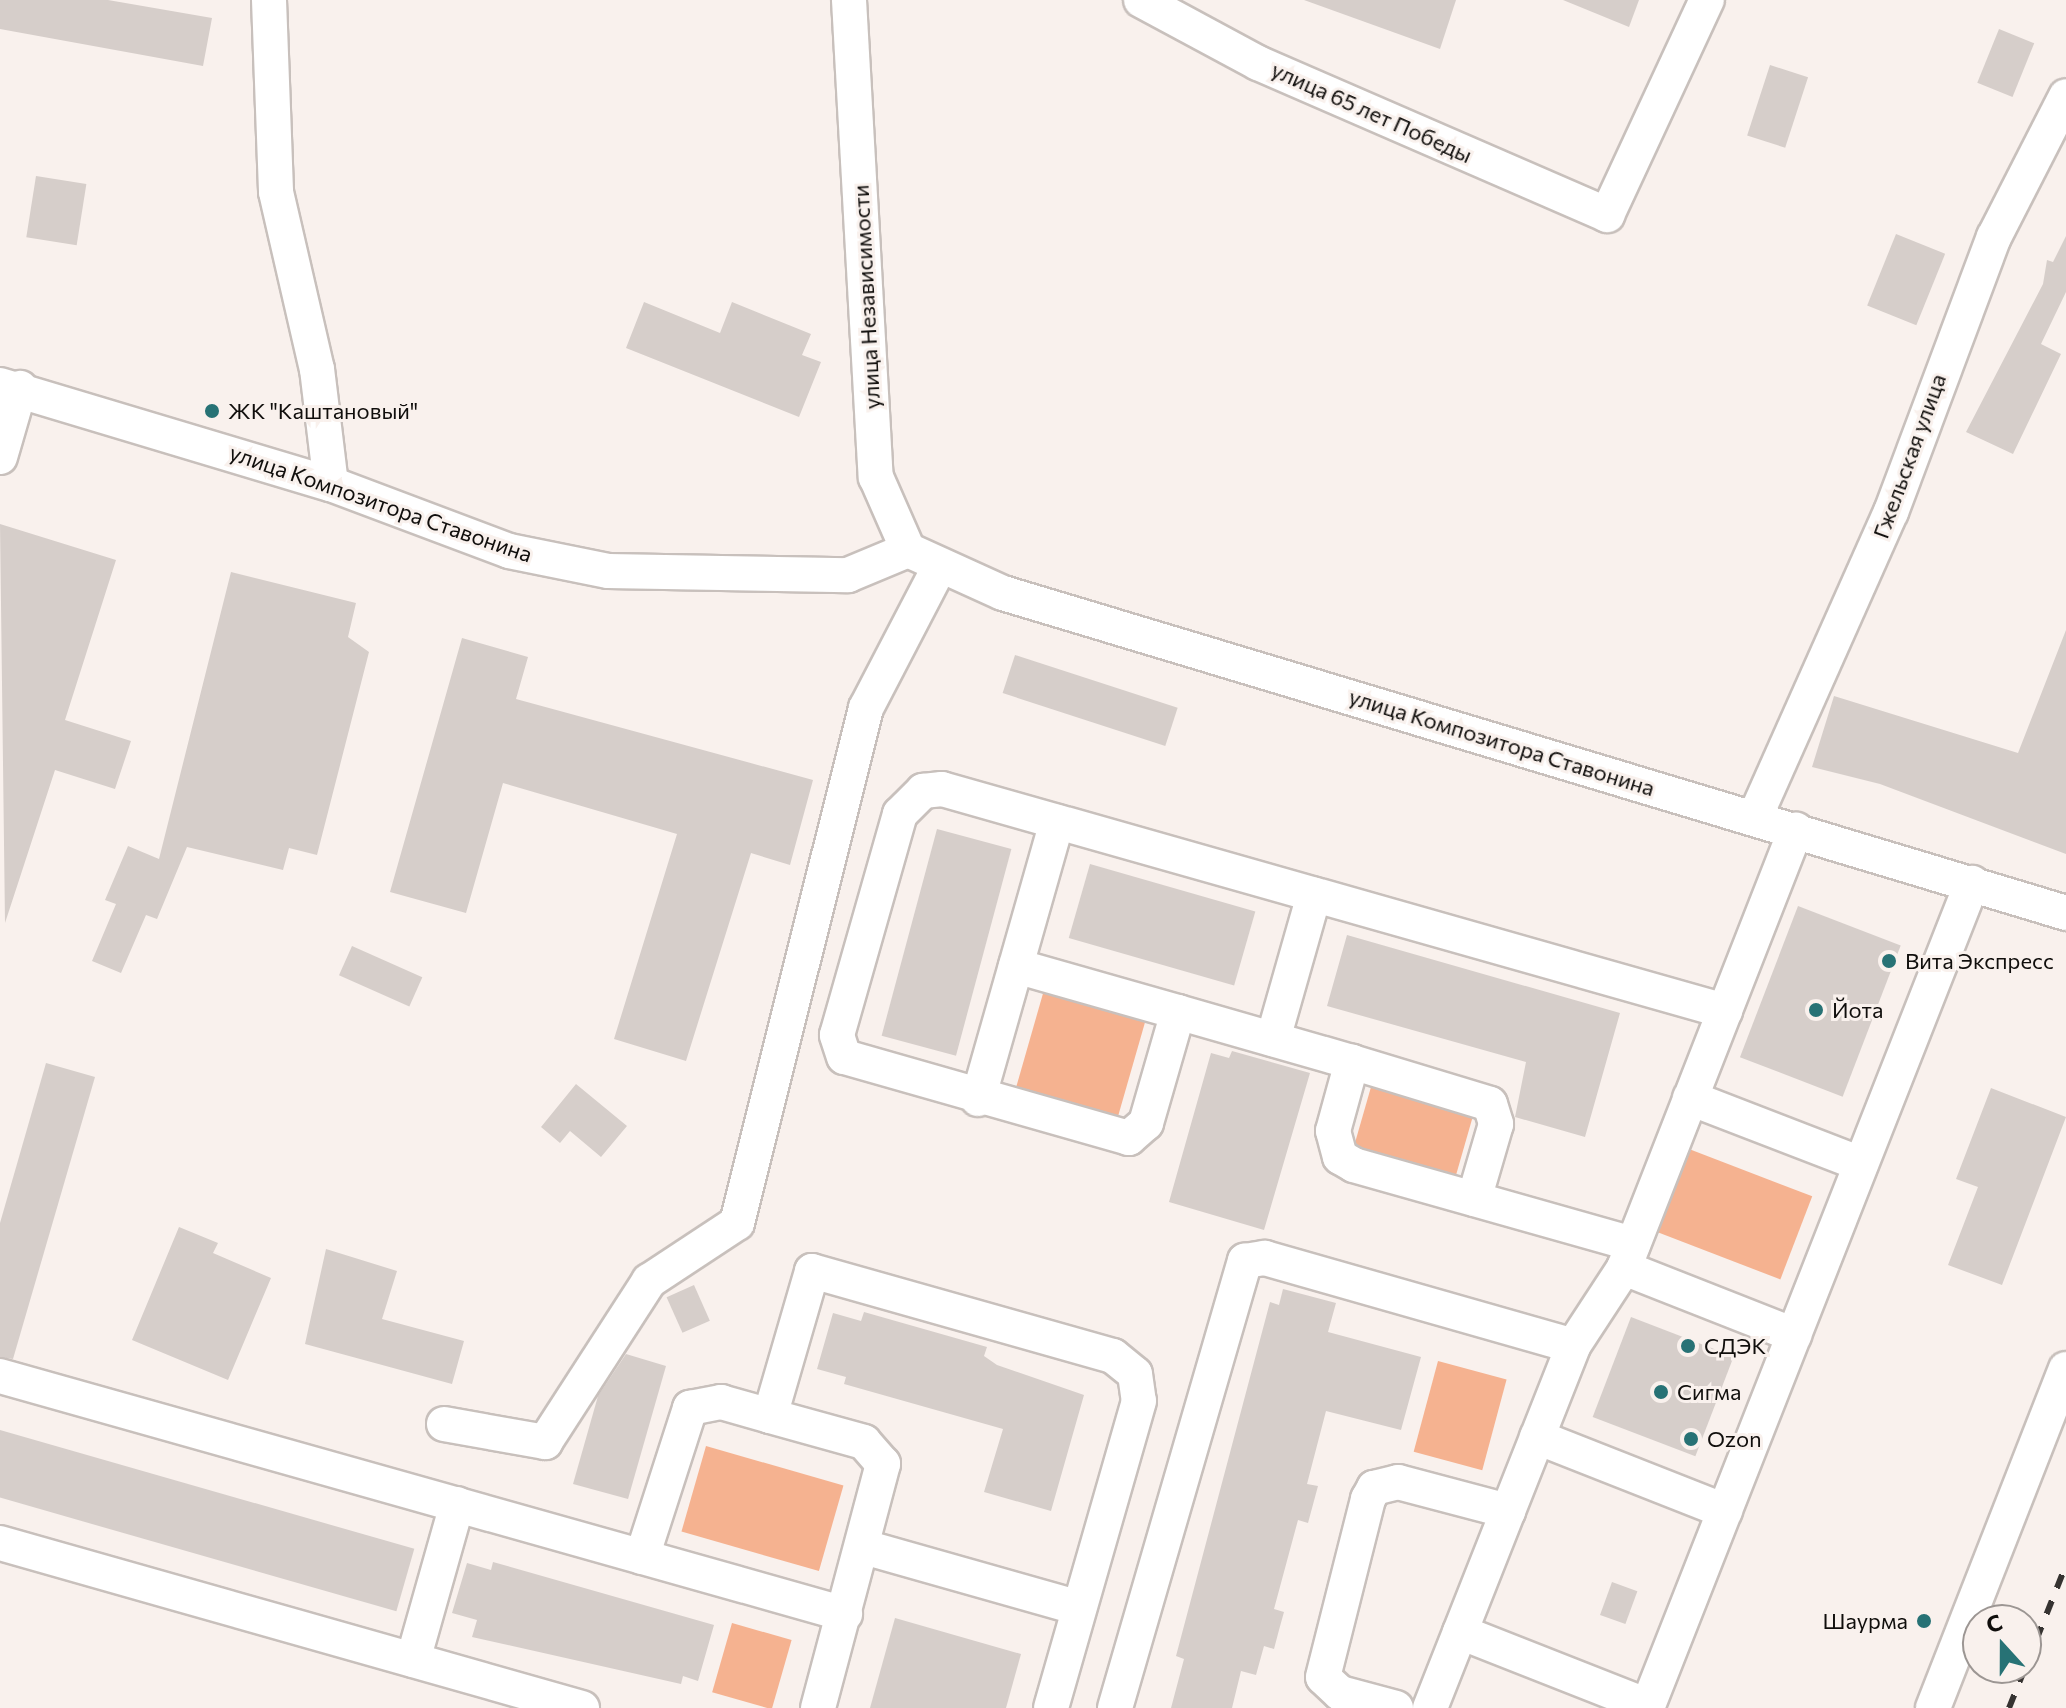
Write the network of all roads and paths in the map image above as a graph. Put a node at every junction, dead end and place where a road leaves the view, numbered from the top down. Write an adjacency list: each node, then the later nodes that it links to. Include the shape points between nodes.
1 (269, 0): 8 (street, via 276,192 317,369)
2 (849, 0): 9 (street, улица Независимости, via 876,477)
3 (1141, 0): 4 (street, улица 65 лет Победы, via 1258,63 1607,215)
4 (1707, 0)
5 (2066, 96): 11 (street, Гжельская улица, via 1994,237 1891,512)
6 (10, 386): 7 (street); 8 (street, улица Композитора Ставонина)
7 (0, 457)
8 (331, 484): 9 (street, улица Композитора Ставонина, via 509,551 608,571 848,575)
9 (908, 550): 10 (street)
10 (939, 568): 11 (street, улица Композитора Ставонина); 32 (street, via 866,708 737,1223 649,1281 545,1442)
11 (1755, 817): 13 (street, улица Композитора Ставонина)
12 (1057, 822): 15 (street); 17 (street); 23 (street, via 942,789 923,791 900,814 837,1047 857,1065)
13 (1796, 830): 14 (street, улица Композитора Ставонина); 18 (street)
14 (1972, 883): 16 (street, улица Композитора Ставонина); 24 (street)
15 (1314, 895): 18 (street); 20 (street)
16 (2066, 913)
17 (1016, 966): 19 (street); 23 (street)
18 (1725, 1011): 22 (street)
19 (1178, 1012): 20 (street); 23 (street, via 1146,1123 1129,1138)
20 (1273, 1039): 21 (street)
21 (1352, 1062): 25 (street, via 1333,1131 1340,1157); 25 (street, via 1490,1104 1496,1124)
22 (1690, 1098): 24 (street); 26 (street)
23 (978, 1099)
24 (1861, 1164): 27 (street)
25 (1474, 1199): 26 (street)
26 (1628, 1256): 27 (street); 28 (street)
27 (1794, 1335): 36 (street)
28 (1573, 1346): 33 (street); 48 (street, via 1265,1258 1245,1261)
29 (2066, 1369): 51 (street)
30 (0, 1376): 34 (street)
31 (770, 1416): 38 (street, via 876,1450 883,1480); 39 (street, via 721,1402 690,1408); 40 (street, via 812,1271 1128,1365 1139,1401)
32 (444, 1424)
33 (1537, 1437): 35 (street); 36 (street)
34 (457, 1504): 39 (street); 43 (street)
35 (1508, 1511): 42 (street); 49 (street, via 1398,1482 1374,1488 1323,1677 1340,1693)
36 (1725, 1511): 44 (street)
37 (0, 1543): 43 (street)
38 (864, 1547): 40 (street); 41 (street)
39 (642, 1557): 41 (street)
40 (1079, 1608): 47 (street)
41 (845, 1614): 46 (street)
42 (1460, 1632): 44 (street); 50 (street)
43 (413, 1660): 45 (street)
44 (1648, 1707)
45 (582, 1708)
46 (818, 1708)
47 (1051, 1708)
48 (1115, 1708)
49 (1396, 1708)
50 (1430, 1708)
51 (1933, 1708)

